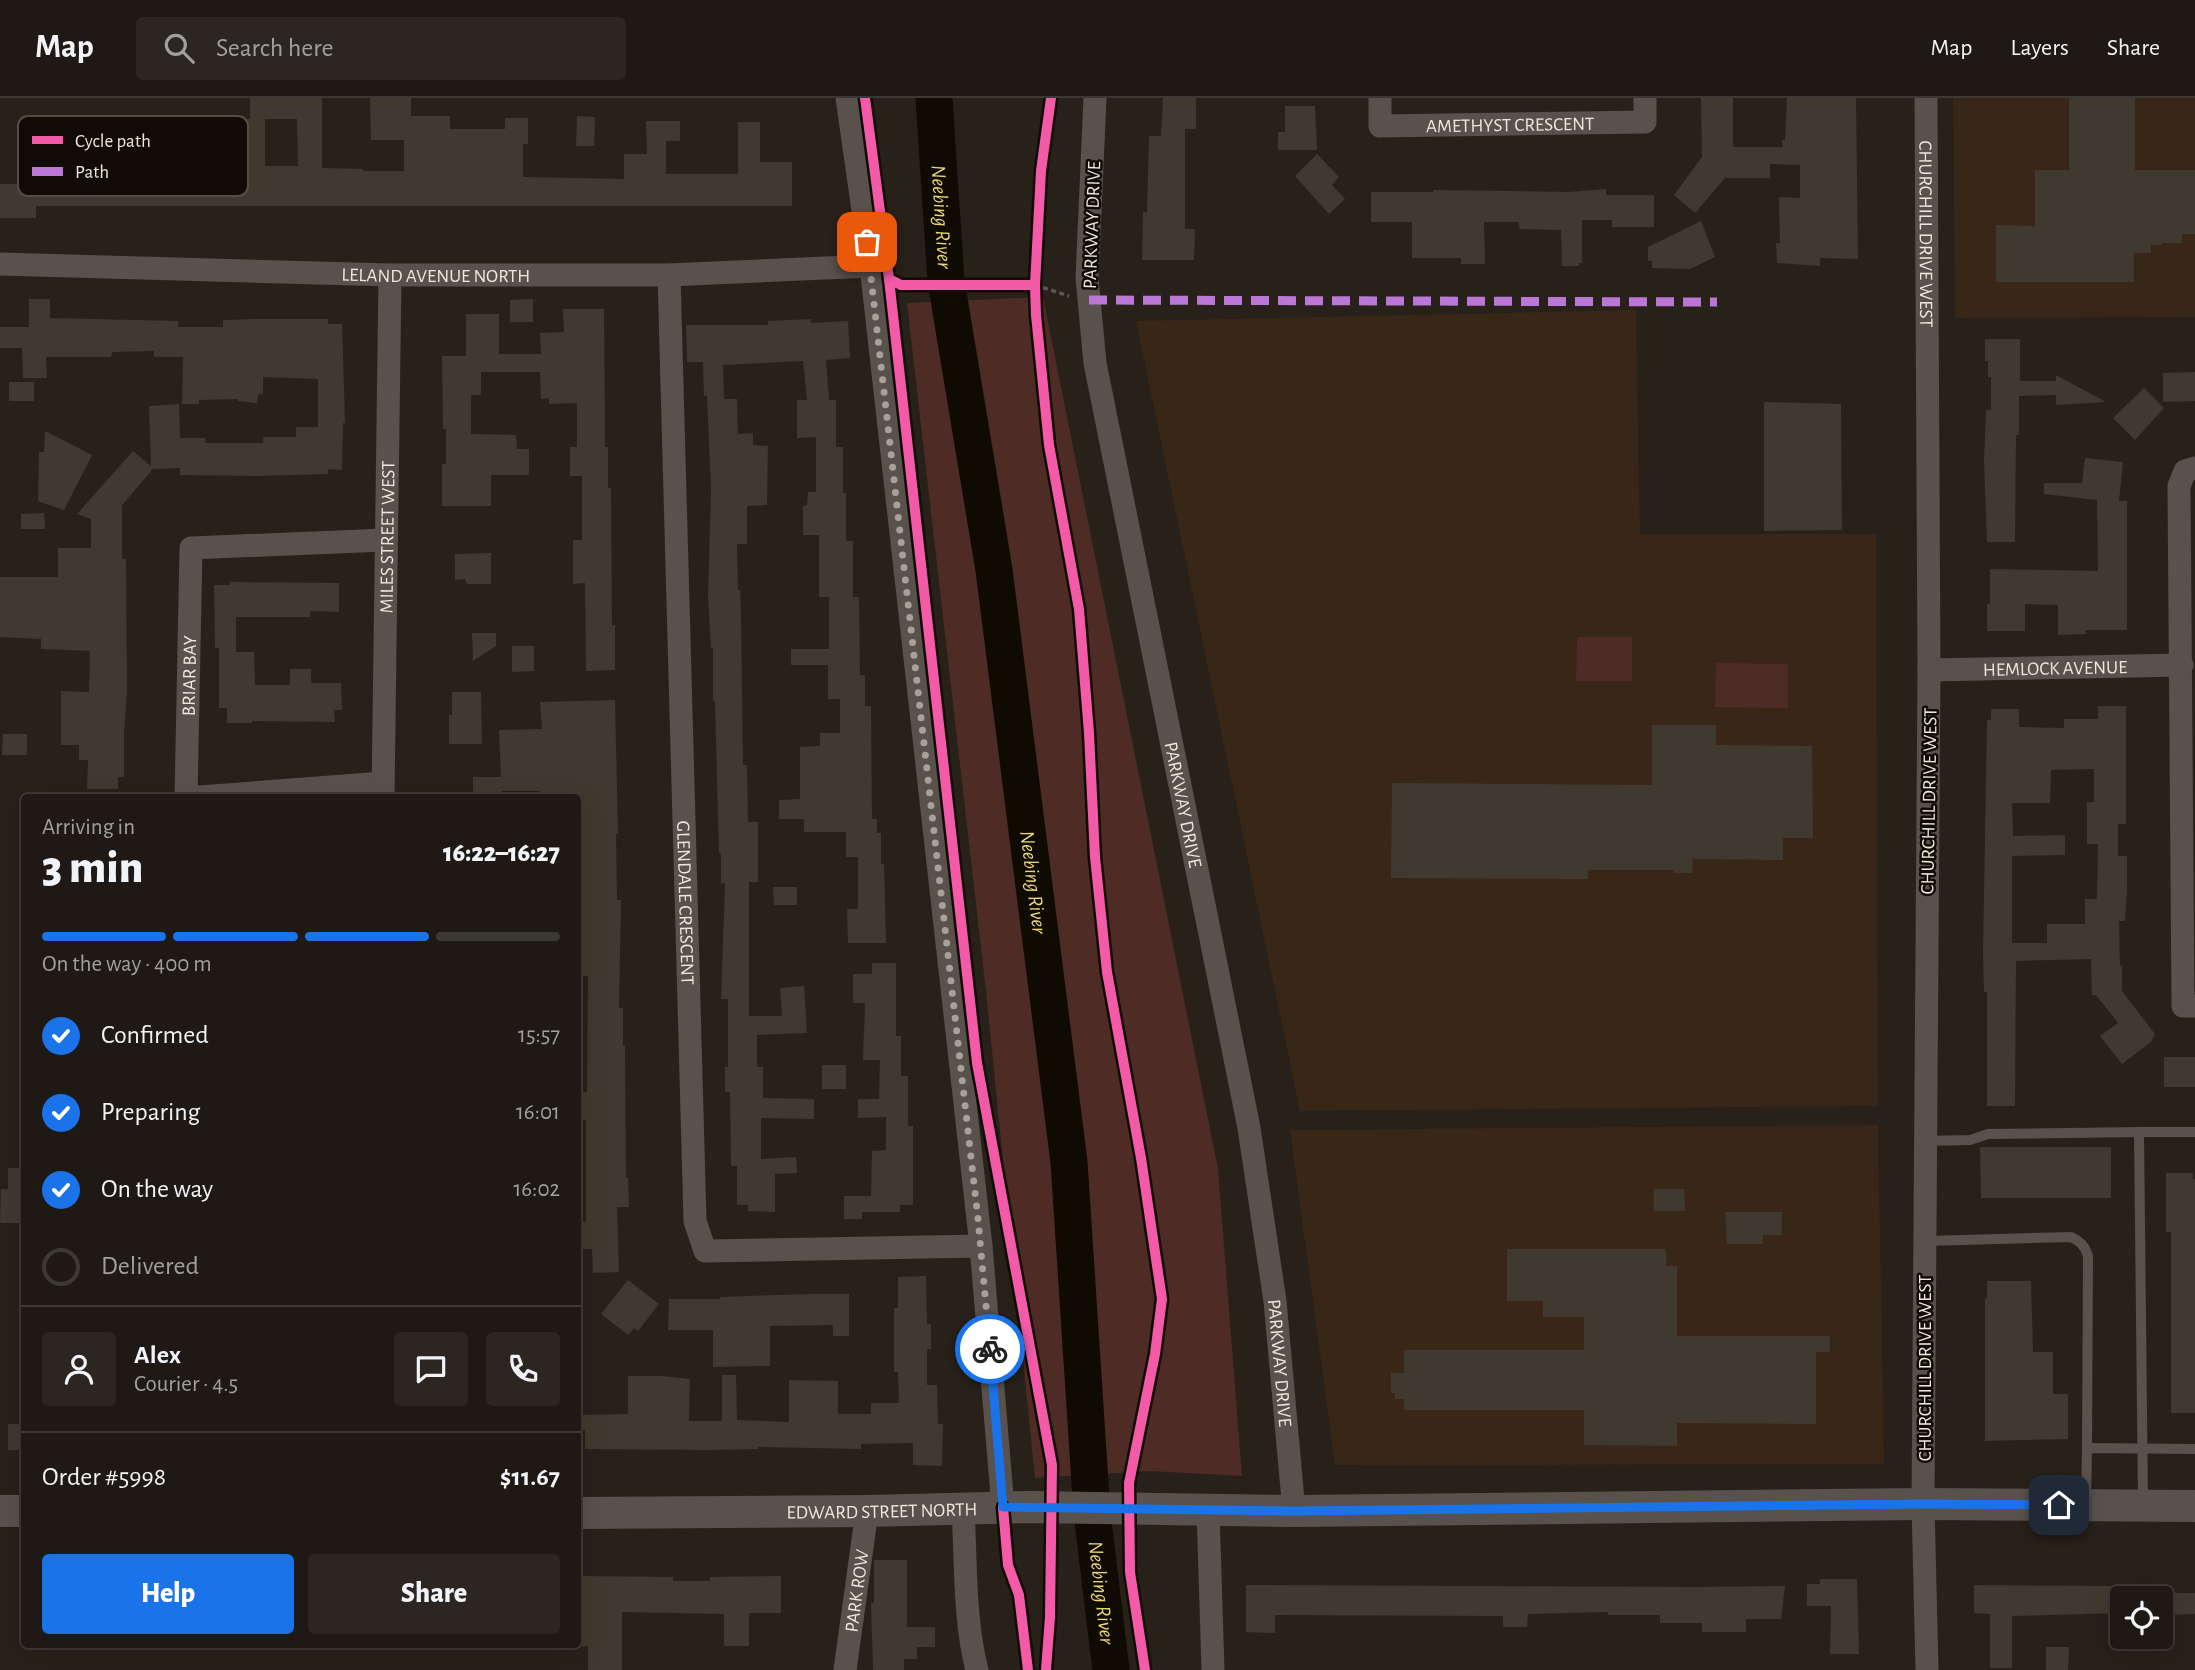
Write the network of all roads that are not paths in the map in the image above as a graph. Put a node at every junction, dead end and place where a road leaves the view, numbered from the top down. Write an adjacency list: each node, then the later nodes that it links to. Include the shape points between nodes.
1 (846, 98): 7 (street)
2 (1095, 98): 36 (street, PARKWAY DRIVE, via 1087,278 1095,363 1249,1128 1275,1301)
3 (1381, 98): 4 (street, AMETHYST CRESCENT, via 1380,126 1645,122)
4 (1645, 98)
5 (1926, 98): 13 (street, CHURCHILL DRIVE WEST)
6 (0, 264): 8 (street, LELAND AVENUE NORTH)
7 (871, 266): 9 (street, LELAND AVENUE NORTH); 22 (street)
8 (390, 275): 9 (street, LELAND AVENUE NORTH); 11 (street, MILES STREET WEST)
9 (669, 275): 22 (street, GLENDALE CRESCENT, via 695,1221 705,1251)
10 (2195, 468): 12 (street, via 2185,471 2179,486)
11 (385, 540): 14 (street, MILES STREET WEST); 15 (street, BRIAR BAY, via 191,548)
12 (2182, 666): 13 (street, HEMLOCK AVENUE); 17 (street, via 2183,1006)
13 (1929, 670): 20 (street, CHURCHILL DRIVE WEST)
14 (383, 791): 16 (street, BRIAR BAY)
15 (186, 794)
16 (299, 794)
17 (2195, 1006)
18 (2139, 1132): 19 (lane); 20 (lane, via 1988,1134 1970,1140); 24 (lane)
19 (2195, 1132)
20 (1925, 1141): 21 (street, CHURCHILL DRIVE WEST)
21 (1925, 1241): 23 (lane, via 2071,1237 2080,1241 2088,1256); 26 (street, CHURCHILL DRIVE WEST)
22 (981, 1246): 30 (street)
23 (2087, 1448): 24 (lane); 27 (lane)
24 (2143, 1448): 25 (lane); 28 (lane)
25 (2195, 1449)
26 (1923, 1504): 27 (main road, EDWARD STREET NORTH); 36 (main road, EDWARD STREET NORTH); 41 (street, CHURCHILL DRIVE WEST)
27 (2086, 1505): 28 (main road, EDWARD STREET NORTH)
28 (2143, 1506): 29 (main road, EDWARD STREET NORTH)
29 (2195, 1506)
30 (1017, 1507): 31 (main road, EDWARD STREET NORTH); 32 (main road, EDWARD STREET NORTH)
31 (962, 1509): 35 (main road, EDWARD STREET NORTH); 39 (street)
32 (1208, 1510): 36 (main road, EDWARD STREET NORTH); 40 (street)
33 (0, 1511): 34 (main road)
34 (21, 1511)
35 (867, 1511): 37 (main road, EDWARD STREET NORTH); 38 (street, PARK ROW)
36 (1294, 1511)
37 (581, 1513)
38 (845, 1670)
39 (977, 1670)
40 (1213, 1670)
41 (1927, 1670)

